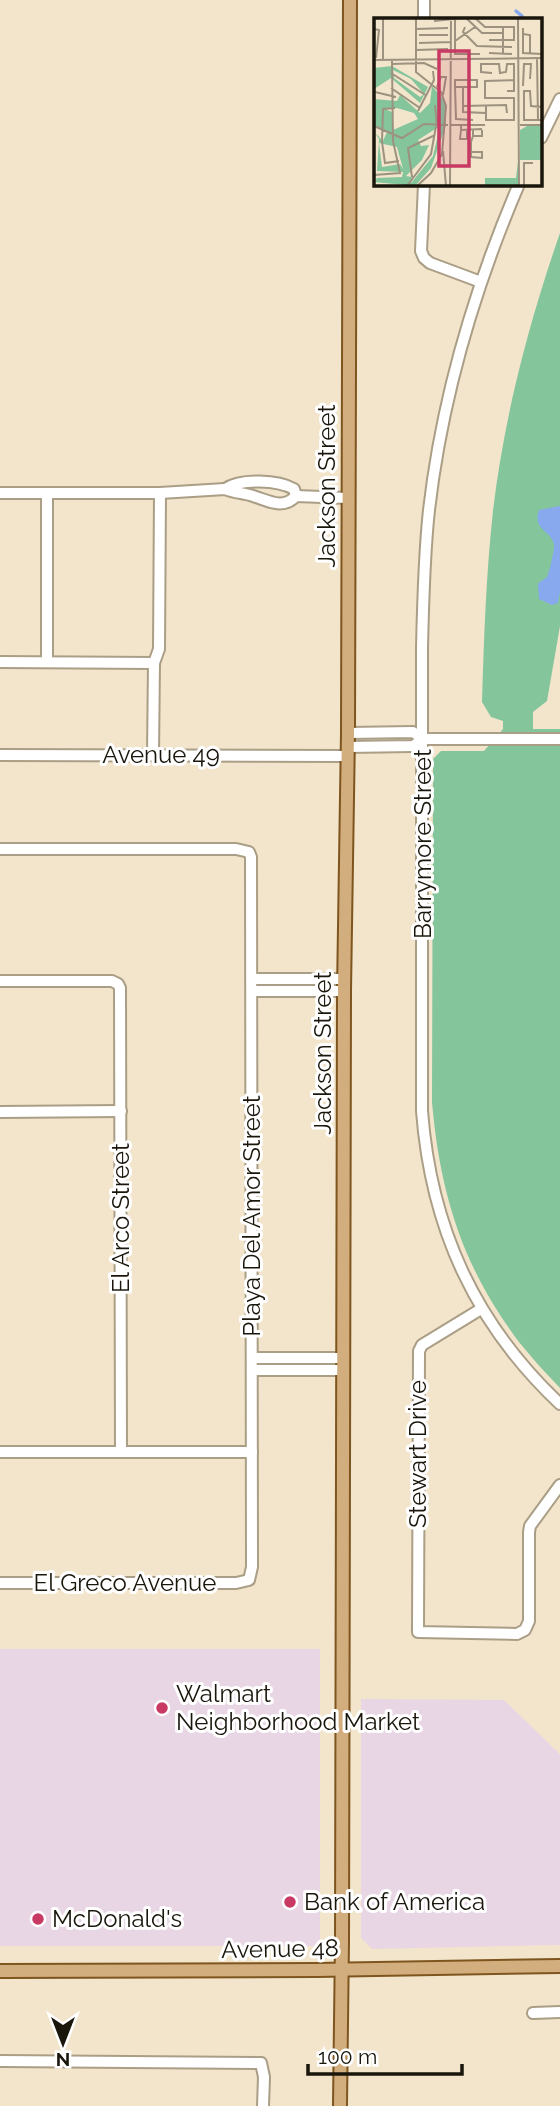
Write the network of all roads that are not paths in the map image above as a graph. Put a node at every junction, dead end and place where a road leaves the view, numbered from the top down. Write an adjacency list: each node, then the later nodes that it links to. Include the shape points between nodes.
1 (350, 0): 15 (main road, Jackson Street)
2 (424, 0): 3 (street)
3 (424, 18)
4 (560, 99): 5 (street)
5 (542, 136)
6 (424, 186): 8 (street, via 424,258)
7 (518, 186): 8 (street, Barrymore Street)
8 (481, 282): 22 (street, Barrymore Street, via 453,383 429,510)
9 (265, 482): 10 (street, via 234,483); 14 (street, via 287,485); 16 (street)
10 (225, 489): 13 (street); 16 (street)
11 (0, 493): 12 (street)
12 (47, 493): 13 (street); 18 (street)
13 (160, 493): 19 (street, via 159,649)
14 (296, 496): 15 (street); 16 (street, via 290,503)
15 (348, 498): 21 (main road, Jackson Street)
16 (264, 500)
17 (0, 662): 18 (street)
18 (47, 662): 19 (street)
19 (154, 663): 27 (street)
20 (390, 732): 21 (street); 22 (street, via 413,732); 24 (street)
21 (348, 733): 25 (main road, Jackson Street)
22 (423, 739): 23 (street); 24 (street, Avenue 49, via 413,746); 35 (street, Barrymore Street, via 424,1137 442,1221)
23 (560, 739)
24 (390, 746): 25 (street, Avenue 49)
25 (348, 752): 27 (street, Avenue 49); 31 (main road, Jackson Street)
26 (0, 755): 27 (street, Avenue 49)
27 (153, 755)
28 (0, 849): 29 (street, Playa Del Amor Street, via 249,852)
29 (252, 979): 31 (street); 32 (street, Playa Del Amor Street)
30 (0, 981): 34 (street, El Arco Street, via 118,984)
31 (344, 985): 32 (street); 37 (main road, Jackson Street)
32 (252, 991): 36 (street, Playa Del Amor Street)
33 (0, 1111): 34 (street)
34 (121, 1111): 41 (street, El Arco Street)
35 (481, 1309): 39 (street, Barrymore Street, via 520,1364); 43 (street, Stewart Drive, via 419,1351 418,1632 517,1634 526,1630 530,1526)
36 (252, 1358): 37 (street); 38 (street, Playa Del Amor Street)
37 (343, 1364): 38 (street); 47 (main road, Jackson Street)
38 (252, 1370): 42 (street, Playa Del Amor Street)
39 (560, 1404)
40 (0, 1452): 41 (street)
41 (121, 1452): 42 (street)
42 (252, 1452): 44 (street, Playa Del Amor Street)
43 (560, 1485)
44 (249, 1580): 45 (street, El Greco Avenue)
45 (0, 1583)
46 (560, 1966): 47 (main road, Avenue 48)
47 (341, 1970): 48 (main road, Avenue 48); 53 (main road, Jackson Street)
48 (0, 1971)
49 (560, 2012): 50 (street)
50 (533, 2013)
51 (0, 2061): 52 (street, via 261,2063)
52 (263, 2106)
53 (340, 2106)

